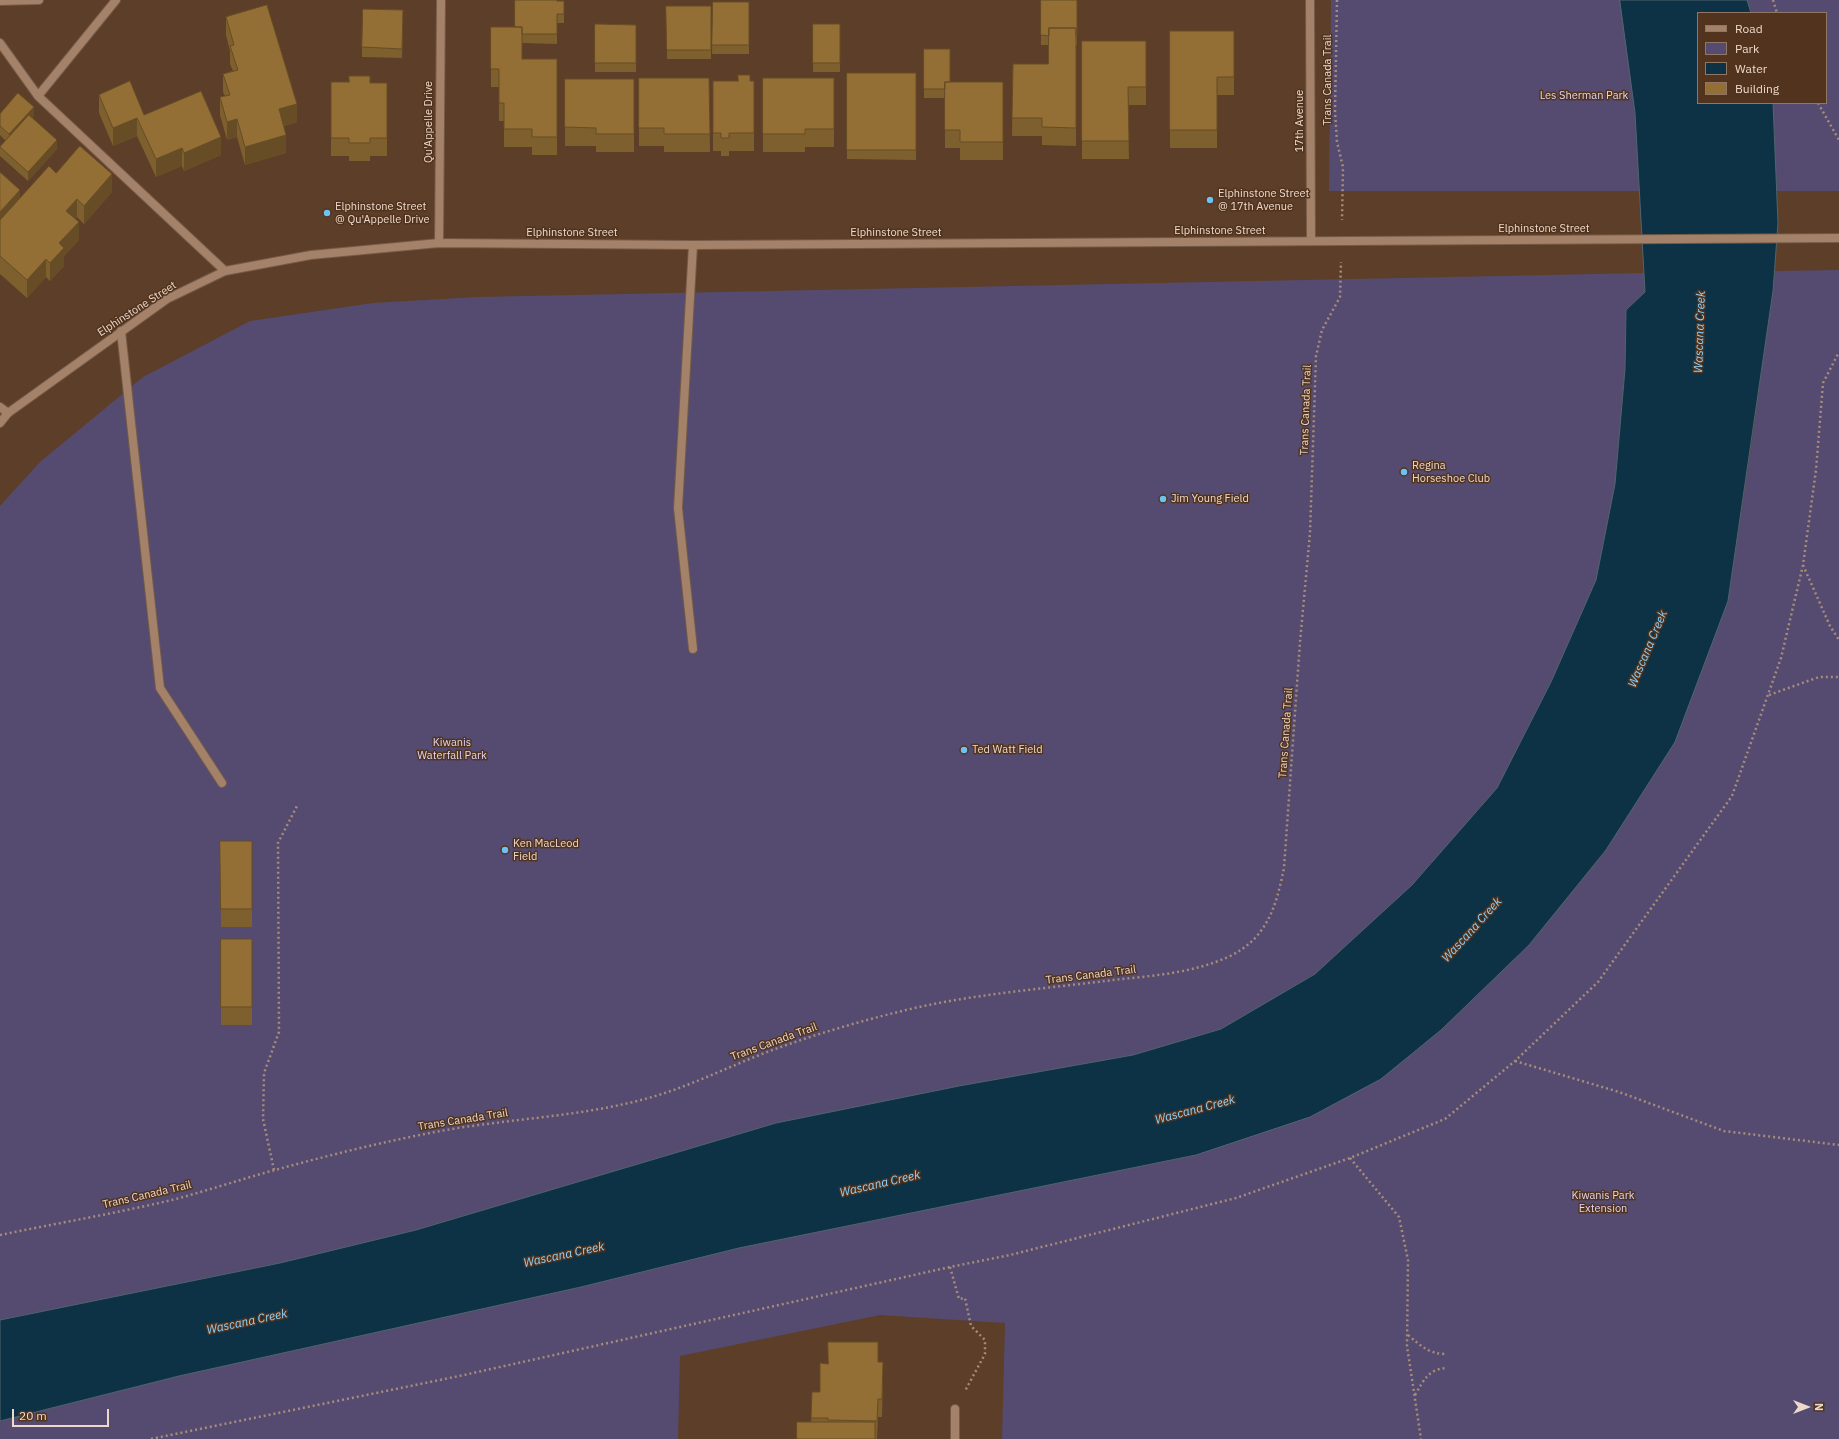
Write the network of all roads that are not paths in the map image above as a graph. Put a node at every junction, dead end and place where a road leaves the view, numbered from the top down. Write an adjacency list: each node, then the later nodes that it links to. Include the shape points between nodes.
1 (39, 0): 5 (street)
2 (116, 0): 7 (street)
3 (441, 0): 10 (street, Qu'Appelle Drive)
4 (1310, 0): 9 (street, 17th Avenue)
5 (0, 1)
6 (0, 43): 7 (street)
7 (38, 96): 12 (street)
8 (1839, 238): 9 (street, Elphinstone Street)
9 (1311, 241): 11 (street, Elphinstone Street)
10 (439, 243): 11 (street, Elphinstone Street); 12 (street, Elphinstone Street, via 311,255)
11 (693, 245): 17 (street, via 678,508)
12 (225, 271): 13 (street, Elphinstone Street, via 167,299)
13 (121, 331): 15 (street, Elphinstone Street); 18 (street, via 160,688)
14 (0, 407): 15 (street)
15 (8, 413): 16 (street, Elphinstone Street)
16 (0, 422)
17 (693, 649)
18 (222, 783)
19 (955, 1409): 20 (street)
20 (955, 1439)

